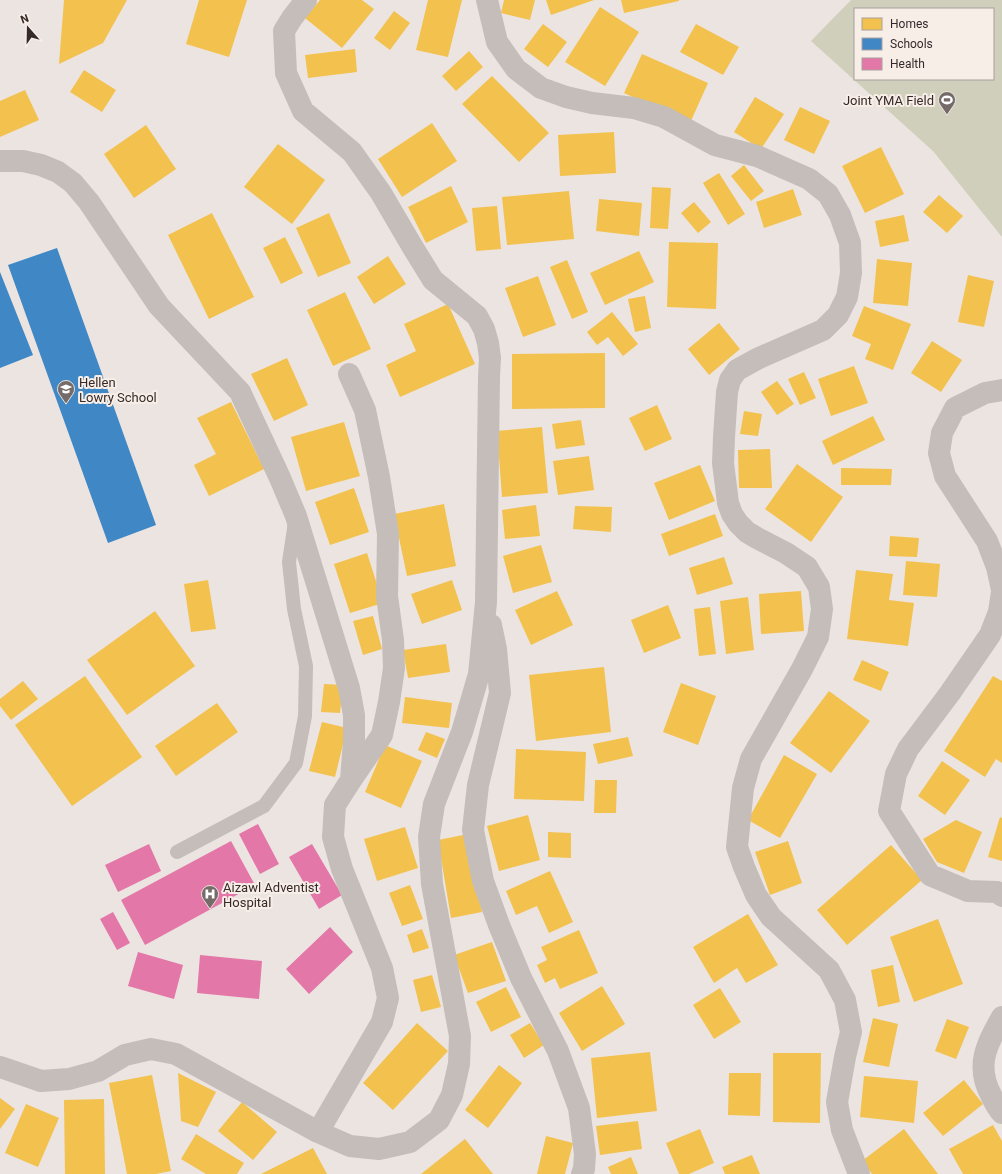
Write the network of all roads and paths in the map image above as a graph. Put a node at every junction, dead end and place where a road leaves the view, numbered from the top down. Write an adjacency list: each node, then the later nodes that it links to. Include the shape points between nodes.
1 (306, 0): 8 (street, via 284,31 286,73 304,111 352,152 381,193 433,280 477,316 484,329 490,358)
2 (487, 0): 17 (street, via 497,42 516,70 541,88 566,97 634,108 664,117 715,145 757,156 809,179 828,194 840,215 850,243 851,272 847,297 838,316 823,330 736,370 730,380 723,463 728,503 738,524 747,532 807,567 819,587 822,609 818,637 751,759 743,788 737,847 756,895 771,917 830,970 845,1000 851,1032 837,1102 842,1130)
3 (0, 161): 6 (street, via 41,165 58,172 73,183 159,306 240,392)
4 (349, 374): 9 (street, via 365,410 388,534 387,596 394,668 382,735)
5 (1002, 390): 7 (street, via 985,393 956,408 942,433 939,453 945,476 987,541)
6 (296, 516): 9 (street, via 349,688 354,715); 10 (lane, via 289,562 294,609 306,666 305,716 296,763 264,806)
7 (1002, 591): 11 (street, via 999,612 990,635 908,749 896,774 889,811 930,875 968,891 997,892)
8 (486, 602): 15 (street, via 479,674 462,732 434,804 429,837 432,884 460,1036 459,1064 452,1095 439,1120 410,1142 379,1149 350,1146); 16 (street, via 496,650 500,693 478,785 473,830 482,881 521,978 558,1051 579,1108 585,1154)
9 (351, 780): 15 (street, via 335,805 333,837 342,870 382,968 388,998 382,1022)
10 (177, 852)
11 (1002, 896)
12 (1002, 1017): 14 (street, via 984,1055 982,1070 988,1089)
13 (0, 1066): 15 (street, via 41,1081 69,1079 98,1071 126,1055 151,1049 176,1054)
14 (1002, 1113)
15 (318, 1132)
16 (584, 1172)
17 (859, 1174)

